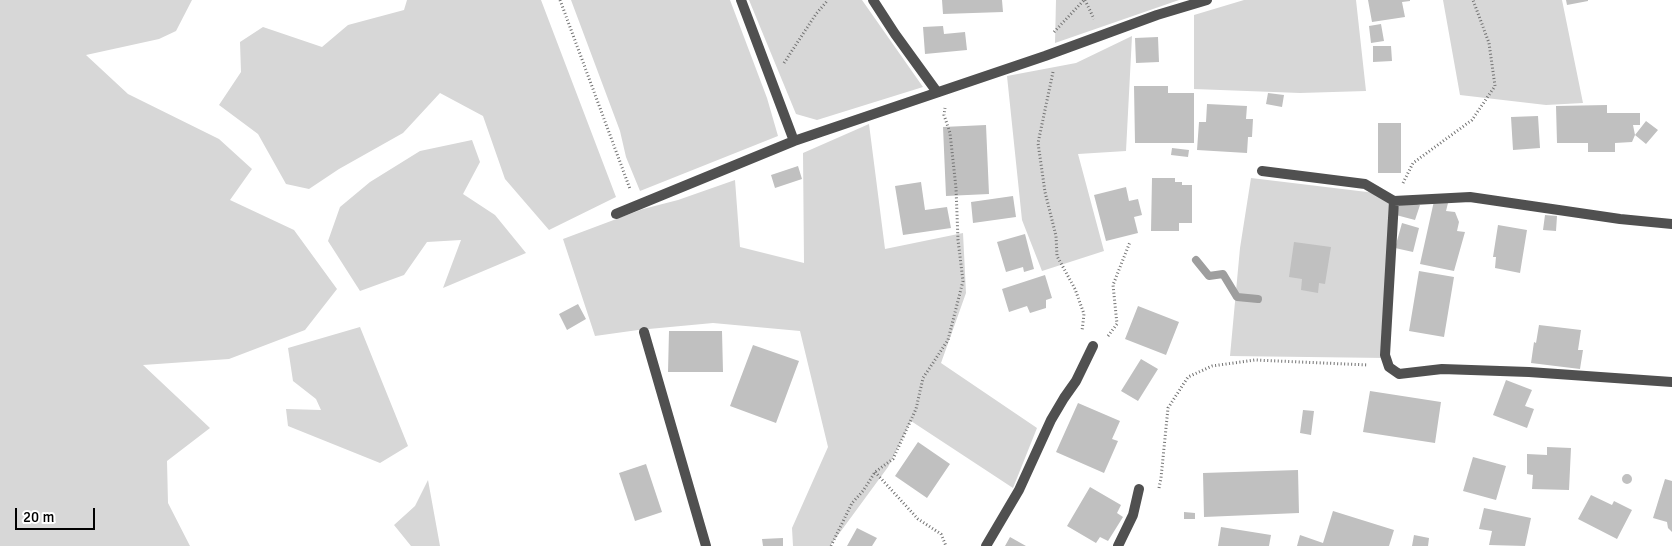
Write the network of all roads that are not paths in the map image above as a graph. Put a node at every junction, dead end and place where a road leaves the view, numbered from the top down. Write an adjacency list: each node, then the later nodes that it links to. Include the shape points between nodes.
1 (741, 0): 5 (street)
2 (873, 0): 4 (street)
3 (1208, 0): 4 (street)
4 (937, 92): 5 (street)
5 (794, 141): 8 (street)
6 (1262, 171): 7 (street, via 1365,184)
7 (1394, 201): 9 (street, via 1470,197); 12 (street, via 1386,355 1389,367 1399,374 1442,369)
8 (616, 214)
9 (1672, 224)
10 (644, 332): 14 (street)
11 (1093, 346): 15 (street, via 1051,420 1019,490)
12 (1672, 382)
13 (1139, 489): 16 (street, via 1133,515)
14 (706, 546)
15 (986, 546)
16 (1118, 546)

